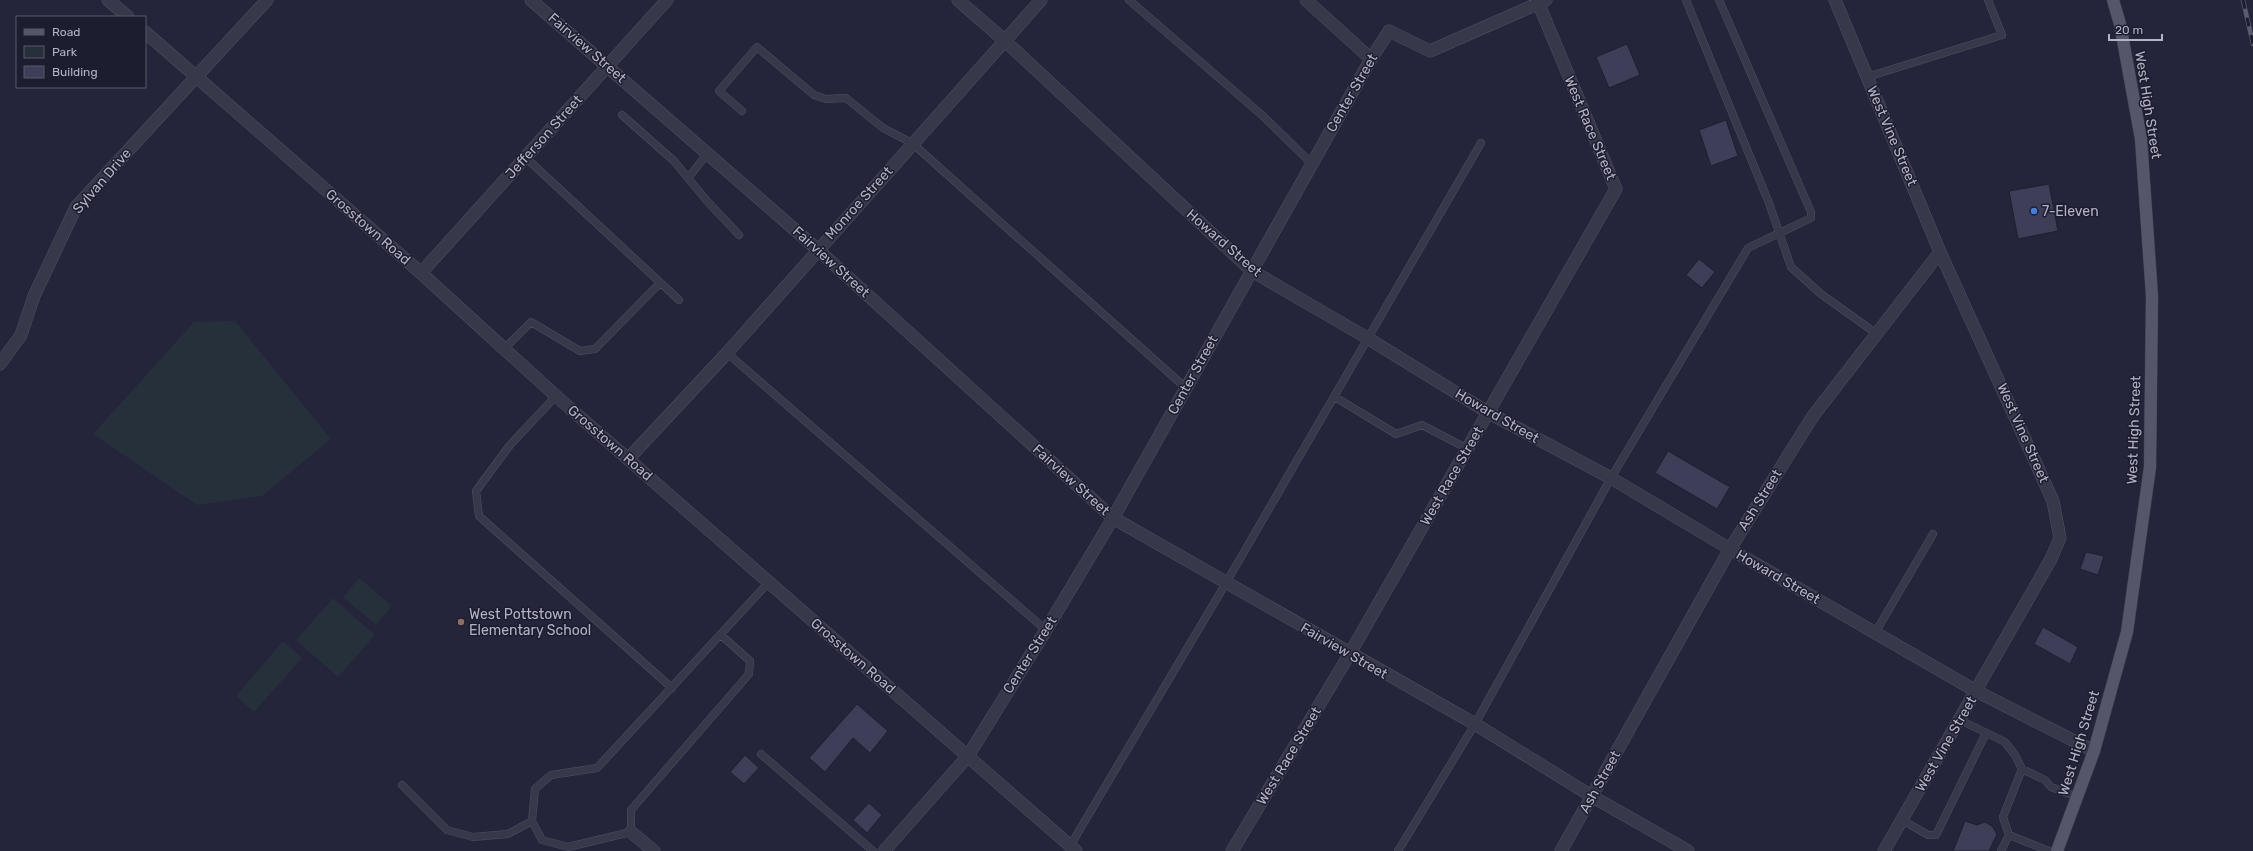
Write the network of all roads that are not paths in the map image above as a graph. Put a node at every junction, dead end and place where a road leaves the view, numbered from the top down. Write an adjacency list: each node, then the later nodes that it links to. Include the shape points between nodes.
1 (108, 0): 15 (street)
2 (267, 0): 20 (street, Sylvan Drive)
3 (531, 0): 19 (street, Fairview Street)
4 (667, 0): 19 (street, Jefferson Street)
5 (958, 0): 17 (street, Howard Street)
6 (1041, 0): 17 (street, Monroe Street)
7 (1129, 0): 28 (lane, via 1262,116)
8 (1306, 0): 18 (street)
9 (1686, 0): 30 (lane)
10 (1719, 0): 30 (lane, via 1812,212 1809,221)
11 (1835, 0): 21 (street, West Vine Street)
12 (1988, 0): 21 (lane, via 2002,35)
13 (2113, 0): 64 (main road, West High Street, via 2120,24 2141,139 2152,296 2150,467 2127,632)
14 (1540, 1): 18 (street, Center Street, via 1430,51 1389,31); 46 (street, West Race Street, via 1616,189)
15 (127, 16)
16 (146, 33): 20 (street, Grosstown Road)
17 (1004, 40): 24 (street, Monroe Street); 34 (street, Howard Street)
18 (1371, 59): 28 (street, Center Street)
19 (608, 66): 26 (street, Fairview Street); 27 (street, Jefferson Street)
20 (196, 76): 35 (street, Grosstown Road); 42 (street, Sylvan Drive, via 76,207 34,296 21,335)
21 (1867, 77): 33 (street, West Vine Street)
22 (742, 111): 24 (lane, via 719,91 757,47 814,95 826,99 846,98 883,128)
23 (622, 115): 29 (lane, via 674,160)
24 (912, 143): 32 (street, Monroe Street); 43 (lane)
25 (1481, 143): 39 (lane)
26 (708, 153): 29 (lane); 32 (street, Fairview Street)
27 (525, 157): 35 (street, Jefferson Street); 36 (lane)
28 (1312, 164): 34 (street, Center Street)
29 (688, 178): 31 (lane)
30 (1780, 234): 38 (lane, via 1791,266 1821,294); 49 (lane, via 1748,248)
31 (739, 235)
32 (817, 250): 41 (street, Monroe Street); 50 (street, Fairview Street)
33 (1940, 252): 38 (street, Ash Street); 60 (street, West Vine Street, via 2053,501 2060,538)
34 (1252, 271): 39 (street, Howard Street); 43 (street, Center Street)
35 (421, 273): 40 (street, Grosstown Road)
36 (660, 283): 37 (lane); 40 (lane, via 594,349 580,351 531,322)
37 (679, 300)
38 (1877, 334): 52 (street, Ash Street, via 1813,416)
39 (1369, 339): 45 (lane); 46 (street, Howard Street)
40 (504, 349): 44 (street, Grosstown Road)
41 (727, 352): 48 (street, Monroe Street); 55 (lane)
42 (0, 364)
43 (1186, 388): 50 (street, Center Street)
44 (556, 396): 48 (street, Grosstown Road); 59 (lane, via 510,445 476,491 479,516)
45 (1335, 397): 47 (lane, via 1396,434 1422,424); 54 (lane)
46 (1489, 413): 47 (street, West Race Street); 49 (street, Howard Street)
47 (1468, 449): 58 (street, West Race Street)
48 (628, 459): 53 (street, Grosstown Road)
49 (1611, 478): 52 (street, Howard Street); 62 (lane)
50 (1113, 518): 54 (street, Fairview Street); 55 (street, Center Street)
51 (1933, 534): 56 (lane)
52 (1730, 550): 56 (street, Howard Street); 69 (street, Ash Street)
53 (769, 582): 57 (lane); 66 (street, Grosstown Road)
54 (1226, 583): 58 (street, Fairview Street); 75 (lane)
55 (1046, 630): 66 (street, Center Street)
56 (1875, 633): 60 (street, Howard Street)
57 (721, 635): 59 (lane); 73 (lane, via 750,661 749,674 631,810)
58 (1349, 654): 62 (street, Fairview Street); 79 (street, West Race Street)
59 (672, 688): 71 (lane, via 597,768 551,775 535,789)
60 (1976, 691): 61 (street, West Vine Street); 64 (street, Howard Street)
61 (1960, 720): 63 (lane); 72 (street, West Vine Street)
62 (1475, 724): 69 (street, Fairview Street); 80 (lane)
63 (1986, 733): 67 (lane, via 2005,742); 72 (lane, via 1936,835 1928,835)
64 (2094, 751): 70 (main road, West High Street)
65 (761, 754): 77 (lane)
66 (968, 756): 75 (street, Grosstown Road); 78 (street, Center Street)
67 (2022, 769): 70 (lane, via 2045,780 2051,787); 74 (lane, via 2003,817)
68 (402, 785): 71 (lane, via 447,830 473,837 508,834)
69 (1592, 797): 81 (street, Ash Street); 82 (street, Fairview Street)
70 (2078, 797): 86 (main road, West High Street)
71 (532, 820): 73 (lane, via 542,840 568,847)
72 (1902, 820): 83 (street, West Vine Street)
73 (631, 832): 76 (street)
74 (2009, 835): 84 (lane); 85 (lane)
75 (1073, 848)
76 (654, 851)
77 (873, 851)
78 (884, 851)
79 (1232, 851)
80 (1398, 851)
81 (1561, 851)
82 (1688, 851)
83 (1884, 851)
84 (2001, 851)
85 (2049, 851)
86 (2057, 851)

